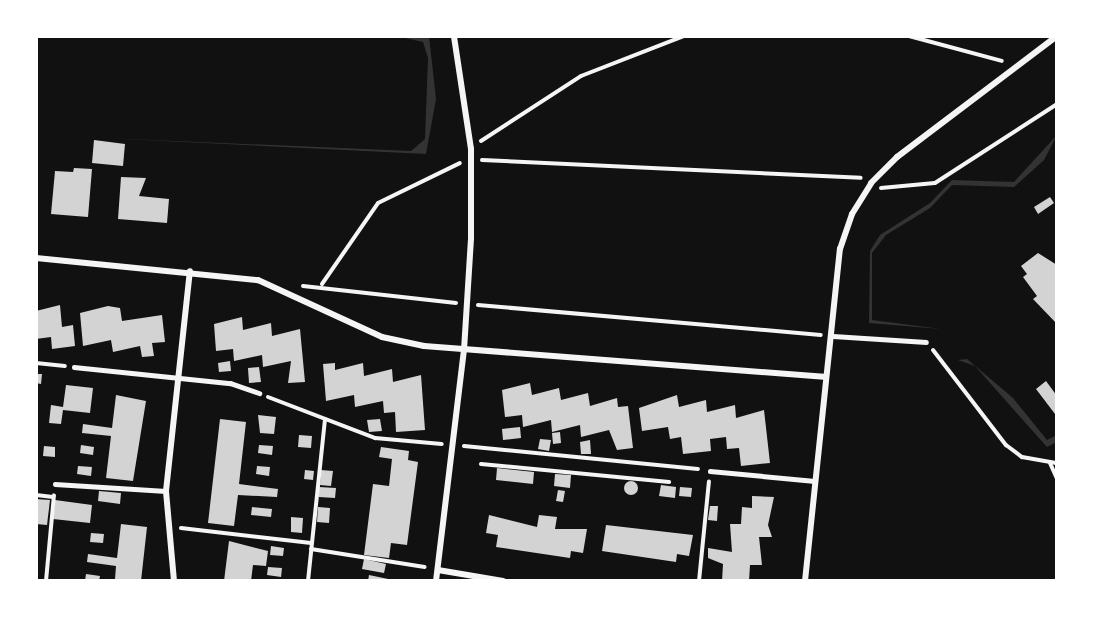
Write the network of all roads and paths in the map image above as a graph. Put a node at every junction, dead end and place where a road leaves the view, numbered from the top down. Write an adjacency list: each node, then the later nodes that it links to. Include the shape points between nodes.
1 (454, 36): 7 (street)
2 (684, 36): 7 (path, via 581,76)
3 (909, 36): 5 (path)
4 (1057, 36): 5 (street)
5 (1019, 68): 9 (street, via 913,144)
6 (1057, 104): 9 (path, via 935,183 890,191)
7 (471, 149): 8 (street)
8 (471, 161): 9 (path, via 856,176); 12 (path, via 403,186 378,203); 14 (street)
9 (871, 183): 15 (street, via 842,240)
10 (36, 258): 11 (street)
11 (190, 271): 13 (street); 20 (street)
12 (322, 284): 13 (path); 14 (path)
13 (278, 288): 17 (street, via 382,337)
14 (469, 304): 15 (path); 17 (street)
15 (833, 336): 16 (lane); 21 (street)
16 (926, 342): 25 (path, via 1006,445 1022,457)
17 (464, 350): 21 (street); 24 (street)
18 (36, 363): 19 (path)
19 (74, 367): 20 (lane)
20 (178, 377): 22 (lane, via 230,383); 33 (street)
21 (824, 377): 30 (street)
22 (259, 393): 23 (path)
23 (325, 419): 24 (path, via 375,438); 37 (path)
24 (453, 445): 28 (path); 39 (street)
25 (1050, 463): 26 (path); 29 (path)
26 (1057, 463)
27 (481, 464): 31 (path)
28 (710, 471): 30 (lane); 45 (path)
29 (1057, 479)
30 (815, 481): 46 (street)
31 (669, 482)
32 (55, 484): 33 (lane); 35 (path)
33 (166, 491): 36 (street)
34 (36, 495): 35 (path)
35 (54, 497): 40 (path)
36 (169, 526): 37 (path); 41 (street)
37 (311, 543): 38 (path)
38 (311, 549): 39 (path); 42 (path)
39 (438, 570): 43 (street); 44 (street)
40 (46, 581)
41 (174, 581)
42 (308, 581)
43 (436, 581)
44 (503, 581)
45 (699, 581)
46 (805, 581)

